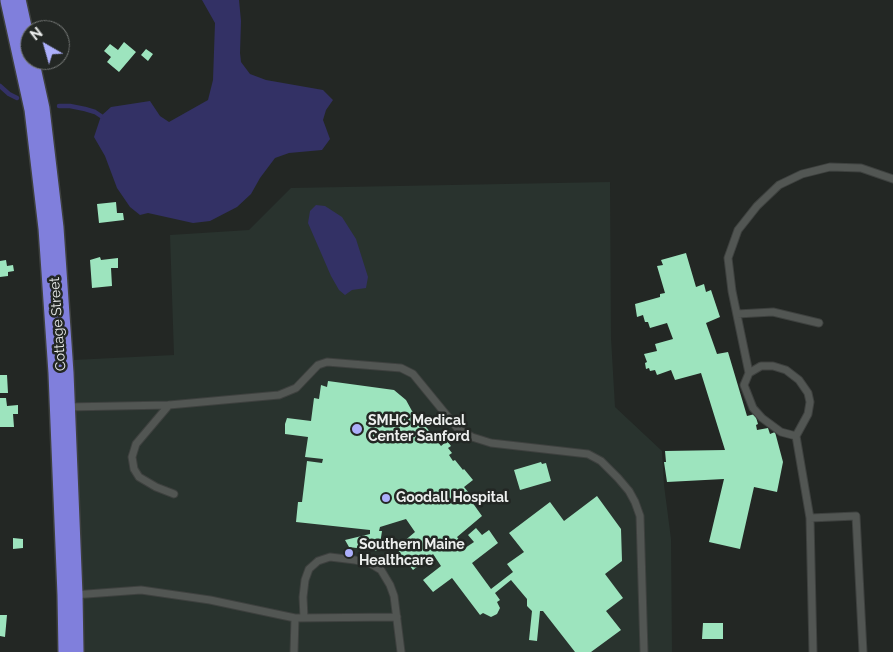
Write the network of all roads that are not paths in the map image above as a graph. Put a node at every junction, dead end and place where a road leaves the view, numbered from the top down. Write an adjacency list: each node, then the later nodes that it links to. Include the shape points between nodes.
1 (13, 0): 7 (highway, Cottage Street, via 37,109 49,203)
2 (893, 179): 3 (lane, via 862,168 830,167 802,174 779,185 738,230 728,258)
3 (737, 314): 4 (lane, via 773,312); 5 (lane)
4 (819, 323)
5 (749, 373): 8 (lane, via 744,385 753,408 781,432); 8 (lane, via 760,366 773,366 786,370 799,380 810,402 808,414)
6 (169, 405): 7 (lane); 9 (lane, via 140,438 132,457 139,477); 18 (lane, via 285,394 296,388 318,365 327,362 401,368 413,374 458,429 472,437 491,443 588,454 600,461 629,492 640,516)
7 (62, 407): 11 (highway, Cottage Street)
8 (796, 436): 10 (lane)
9 (174, 494)
10 (810, 518): 19 (lane); 20 (lane, via 856,516)
11 (70, 595): 13 (lane, via 141,590 210,600); 15 (highway, Cottage Street)
12 (398, 617): 14 (lane); 14 (lane, via 394,596 381,570 371,564 330,557 318,561 305,580); 17 (lane)
13 (295, 618): 14 (lane); 16 (lane)
14 (304, 618)
15 (71, 652)
16 (294, 652)
17 (401, 652)
18 (644, 652)
19 (813, 652)
20 (863, 652)

